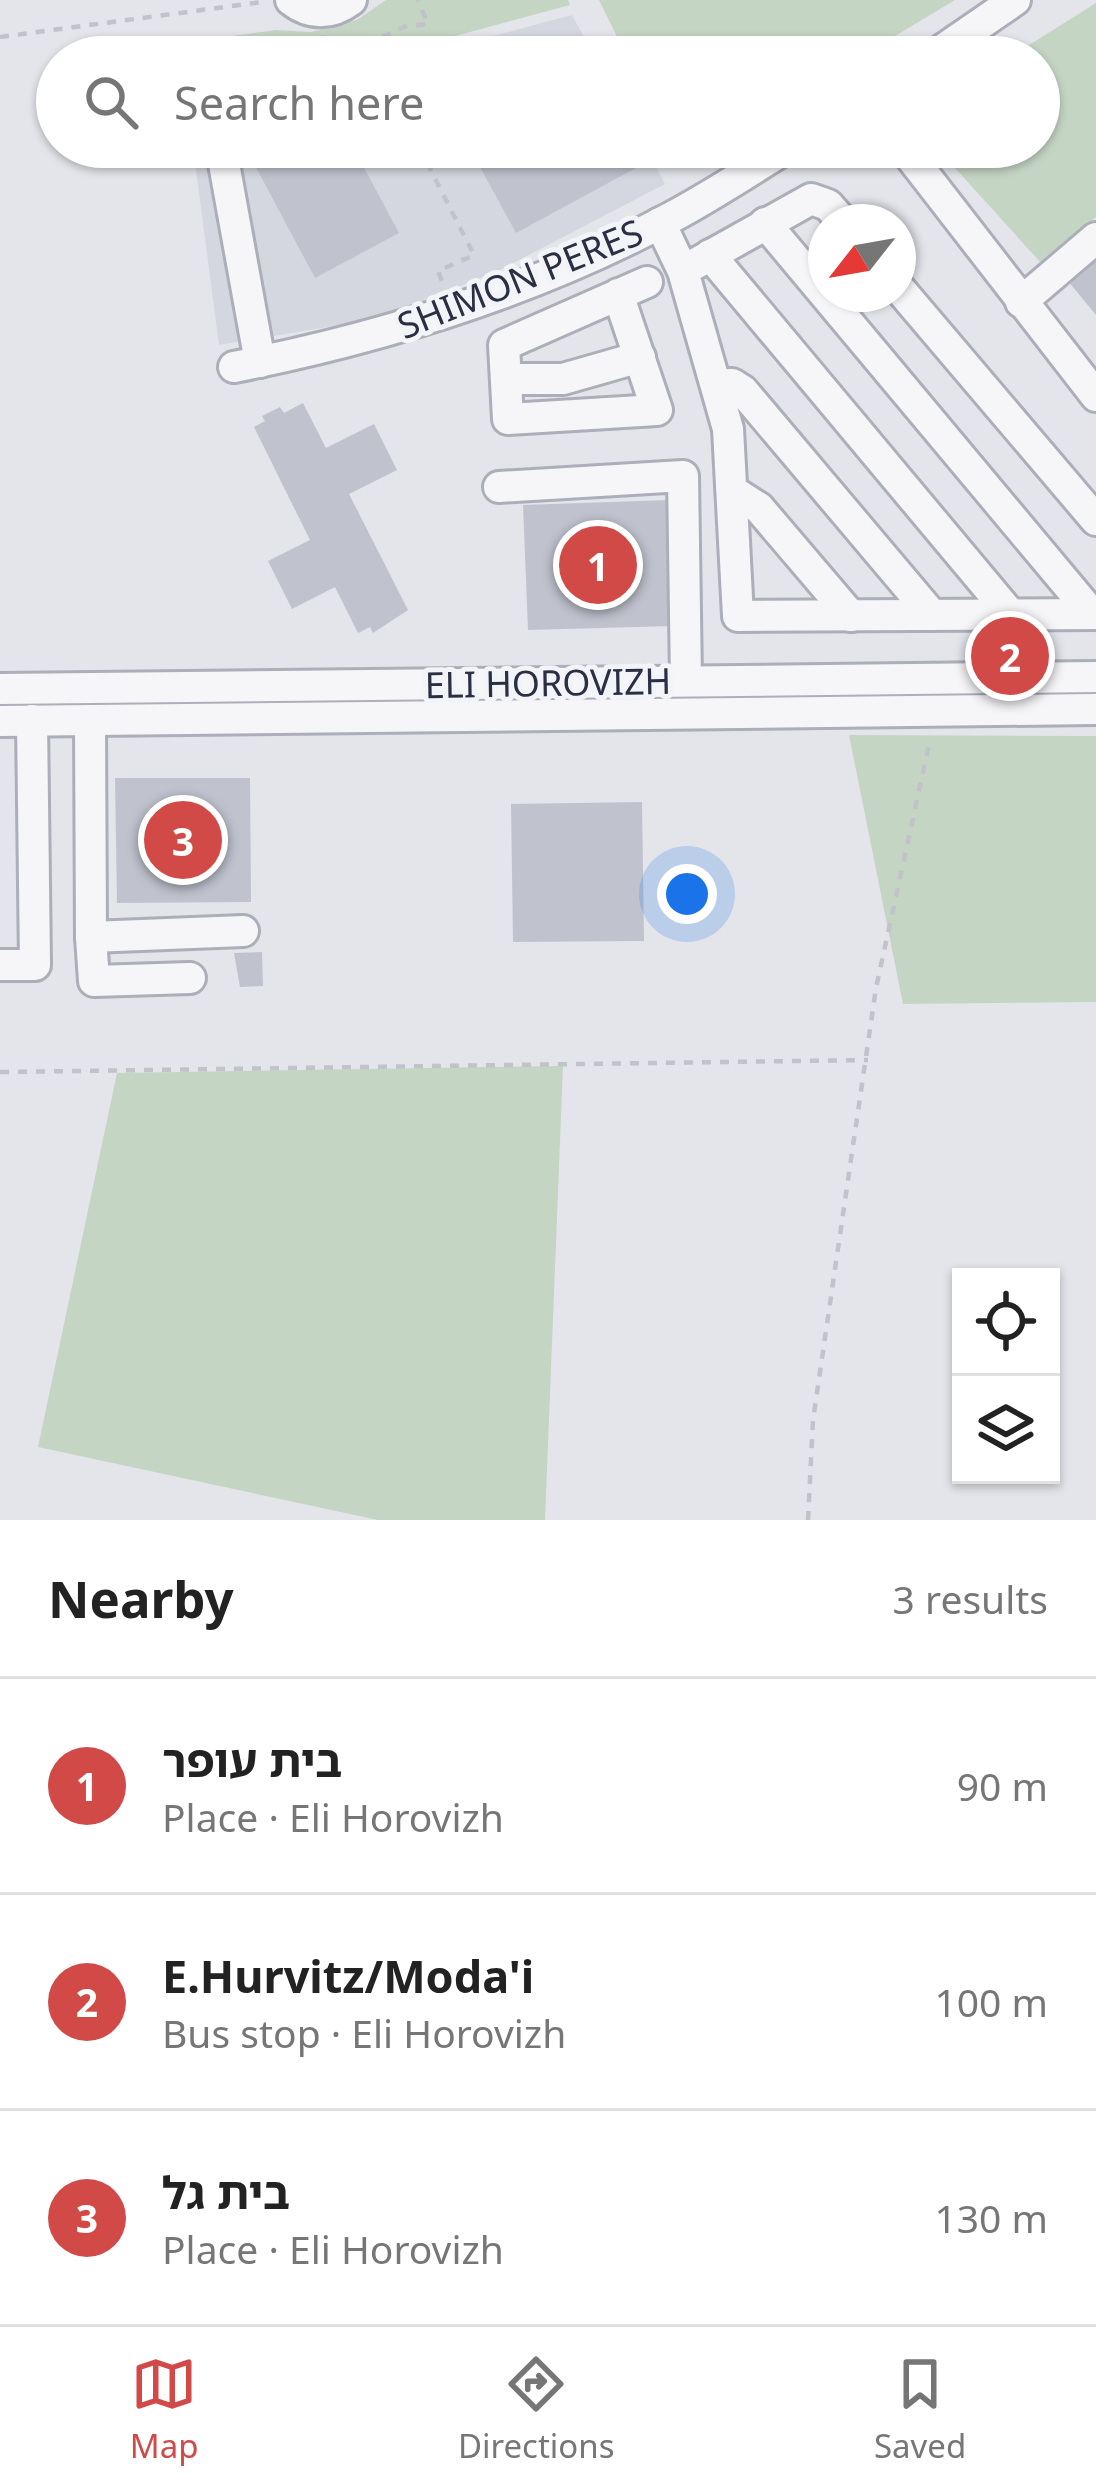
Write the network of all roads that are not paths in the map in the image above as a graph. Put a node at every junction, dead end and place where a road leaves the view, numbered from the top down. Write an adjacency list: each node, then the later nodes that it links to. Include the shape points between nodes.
1 (272, 0): 4 (street)
2 (351, 0): 4 (street, via 333,10)
3 (1015, 0): 5 (street)
4 (307, 8)
5 (963, 36)
6 (224, 168): 13 (street, SHIMON PERES, via 247,365 454,310)
7 (753, 168): 10 (street, SHIMON PERES)
8 (919, 168): 16 (street)
9 (825, 204): 11 (street, via 811,200)
10 (660, 223): 13 (street, SHIMON PERES); 14 (street)
11 (764, 223): 14 (street); 25 (street)
12 (1096, 238): 16 (street)
13 (580, 260): 15 (street)
14 (697, 263): 20 (street); 27 (street)
15 (622, 293): 18 (street); 19 (street, via 504,345)
16 (1021, 302): 21 (street)
17 (916, 308): 24 (street)
18 (640, 358): 19 (street, via 563,379); 19 (street, via 657,410 508,419)
19 (506, 379)
20 (717, 385): 23 (street); 26 (street, via 742,391)
21 (1096, 396)
22 (499, 488): 30 (street, via 683,476)
23 (734, 492): 28 (street, via 760,508); 28 (street, via 738,616)
24 (1096, 520)
25 (1094, 614): 27 (street)
26 (932, 615): 27 (street); 28 (street)
27 (1011, 615)
28 (851, 616)
29 (1096, 677): 30 (street, ELI HOROVIZH)
30 (686, 681): 31 (street, ELI HOROVIZH)
31 (0, 688)
32 (1096, 709): 34 (street, ELI HOROVIZH)
33 (32, 720): 34 (street, ELI HOROVIZH); 35 (street, ELI HOROVIZH); 38 (street, via 35,965)
34 (90, 720): 37 (street)
35 (0, 721)
36 (243, 931): 37 (street)
37 (91, 937): 39 (street, via 94,981)
38 (0, 965)
39 (190, 978)

